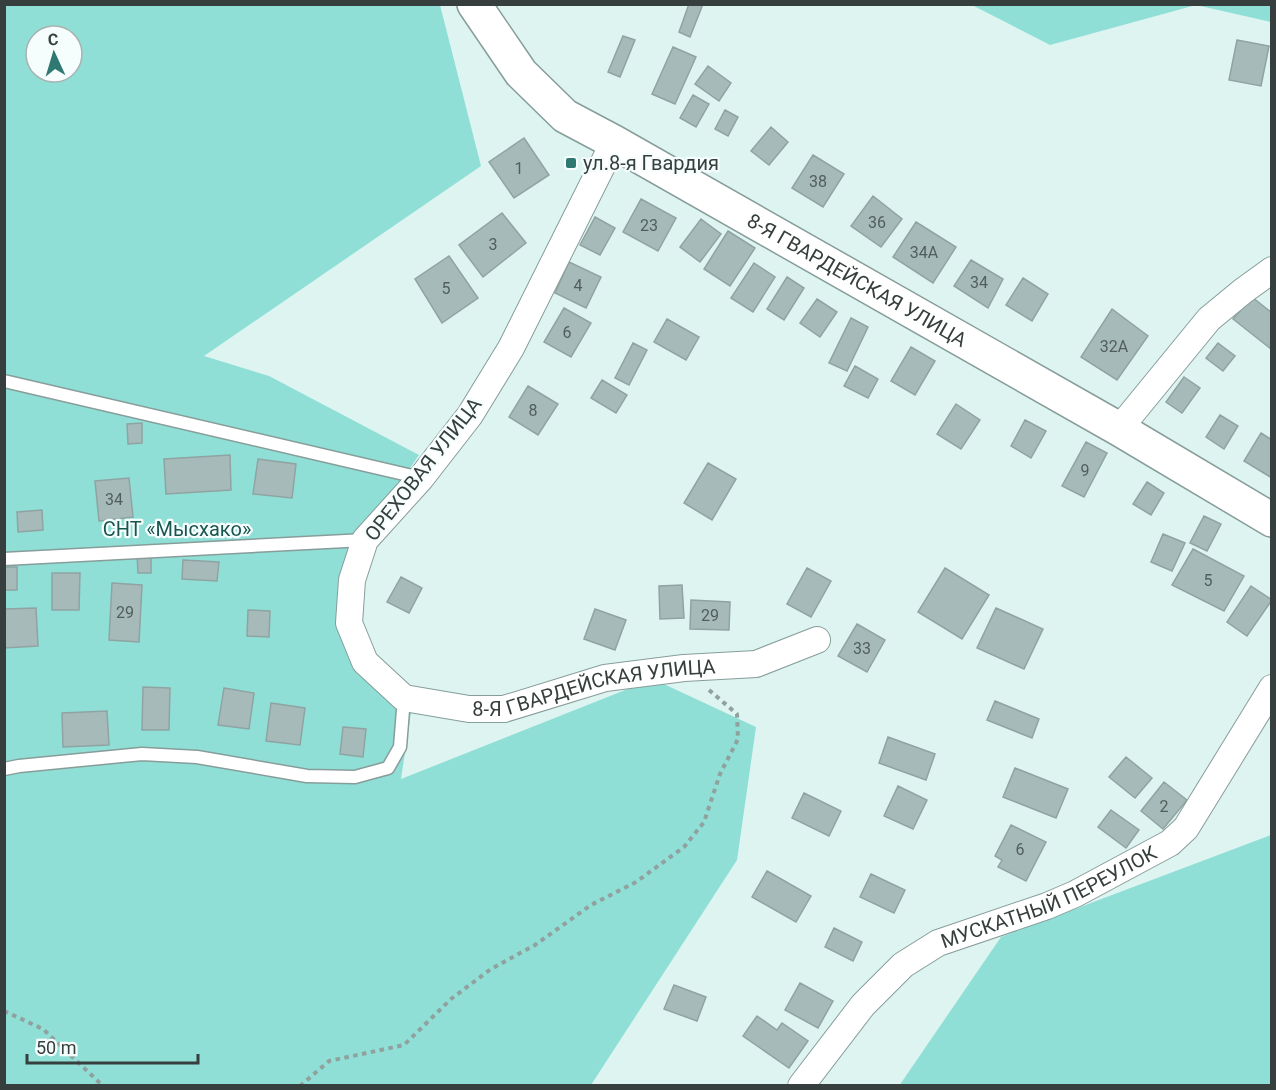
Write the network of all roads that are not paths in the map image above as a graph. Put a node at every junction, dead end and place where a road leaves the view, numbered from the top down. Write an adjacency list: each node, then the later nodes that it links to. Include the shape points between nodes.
1 (474, 4): 2 (street, 8-Я ГВАРДЕЙСКАЯ УЛИЦА, via 521,73 565,116)
2 (614, 142): 5 (street, 8-Я ГВАРДЕЙСКАЯ УЛИЦА); 6 (street, ОРЕХОВАЯ УЛИЦА, via 512,348 470,415)
3 (1272, 270): 5 (street, via 1209,319)
4 (4, 381): 6 (lane)
5 (1119, 429): 7 (street, 8-Я ГВАРДЕЙСКАЯ УЛИЦА)
6 (421, 478): 8 (street, ОРЕХОВАЯ УЛИЦА)
7 (1272, 520)
8 (364, 540): 9 (lane); 12 (street, ОРЕХОВАЯ УЛИЦА, via 352,580 349,623 365,662)
9 (4, 559)
10 (817, 640): 12 (street, 8-Я ГВАРДЕЙСКАЯ УЛИЦА, via 756,664 605,678 504,709 469,710)
11 (1272, 688): 14 (street, МУСКАТНЫЙ ПЕРЕУЛОК, via 1186,828 1170,843 1075,894 938,943 903,965 863,1005)
12 (404, 698): 13 (lane, via 400,747 388,768 355,777 307,776 196,758 142,754)
13 (4, 769)
14 (801, 1086)

